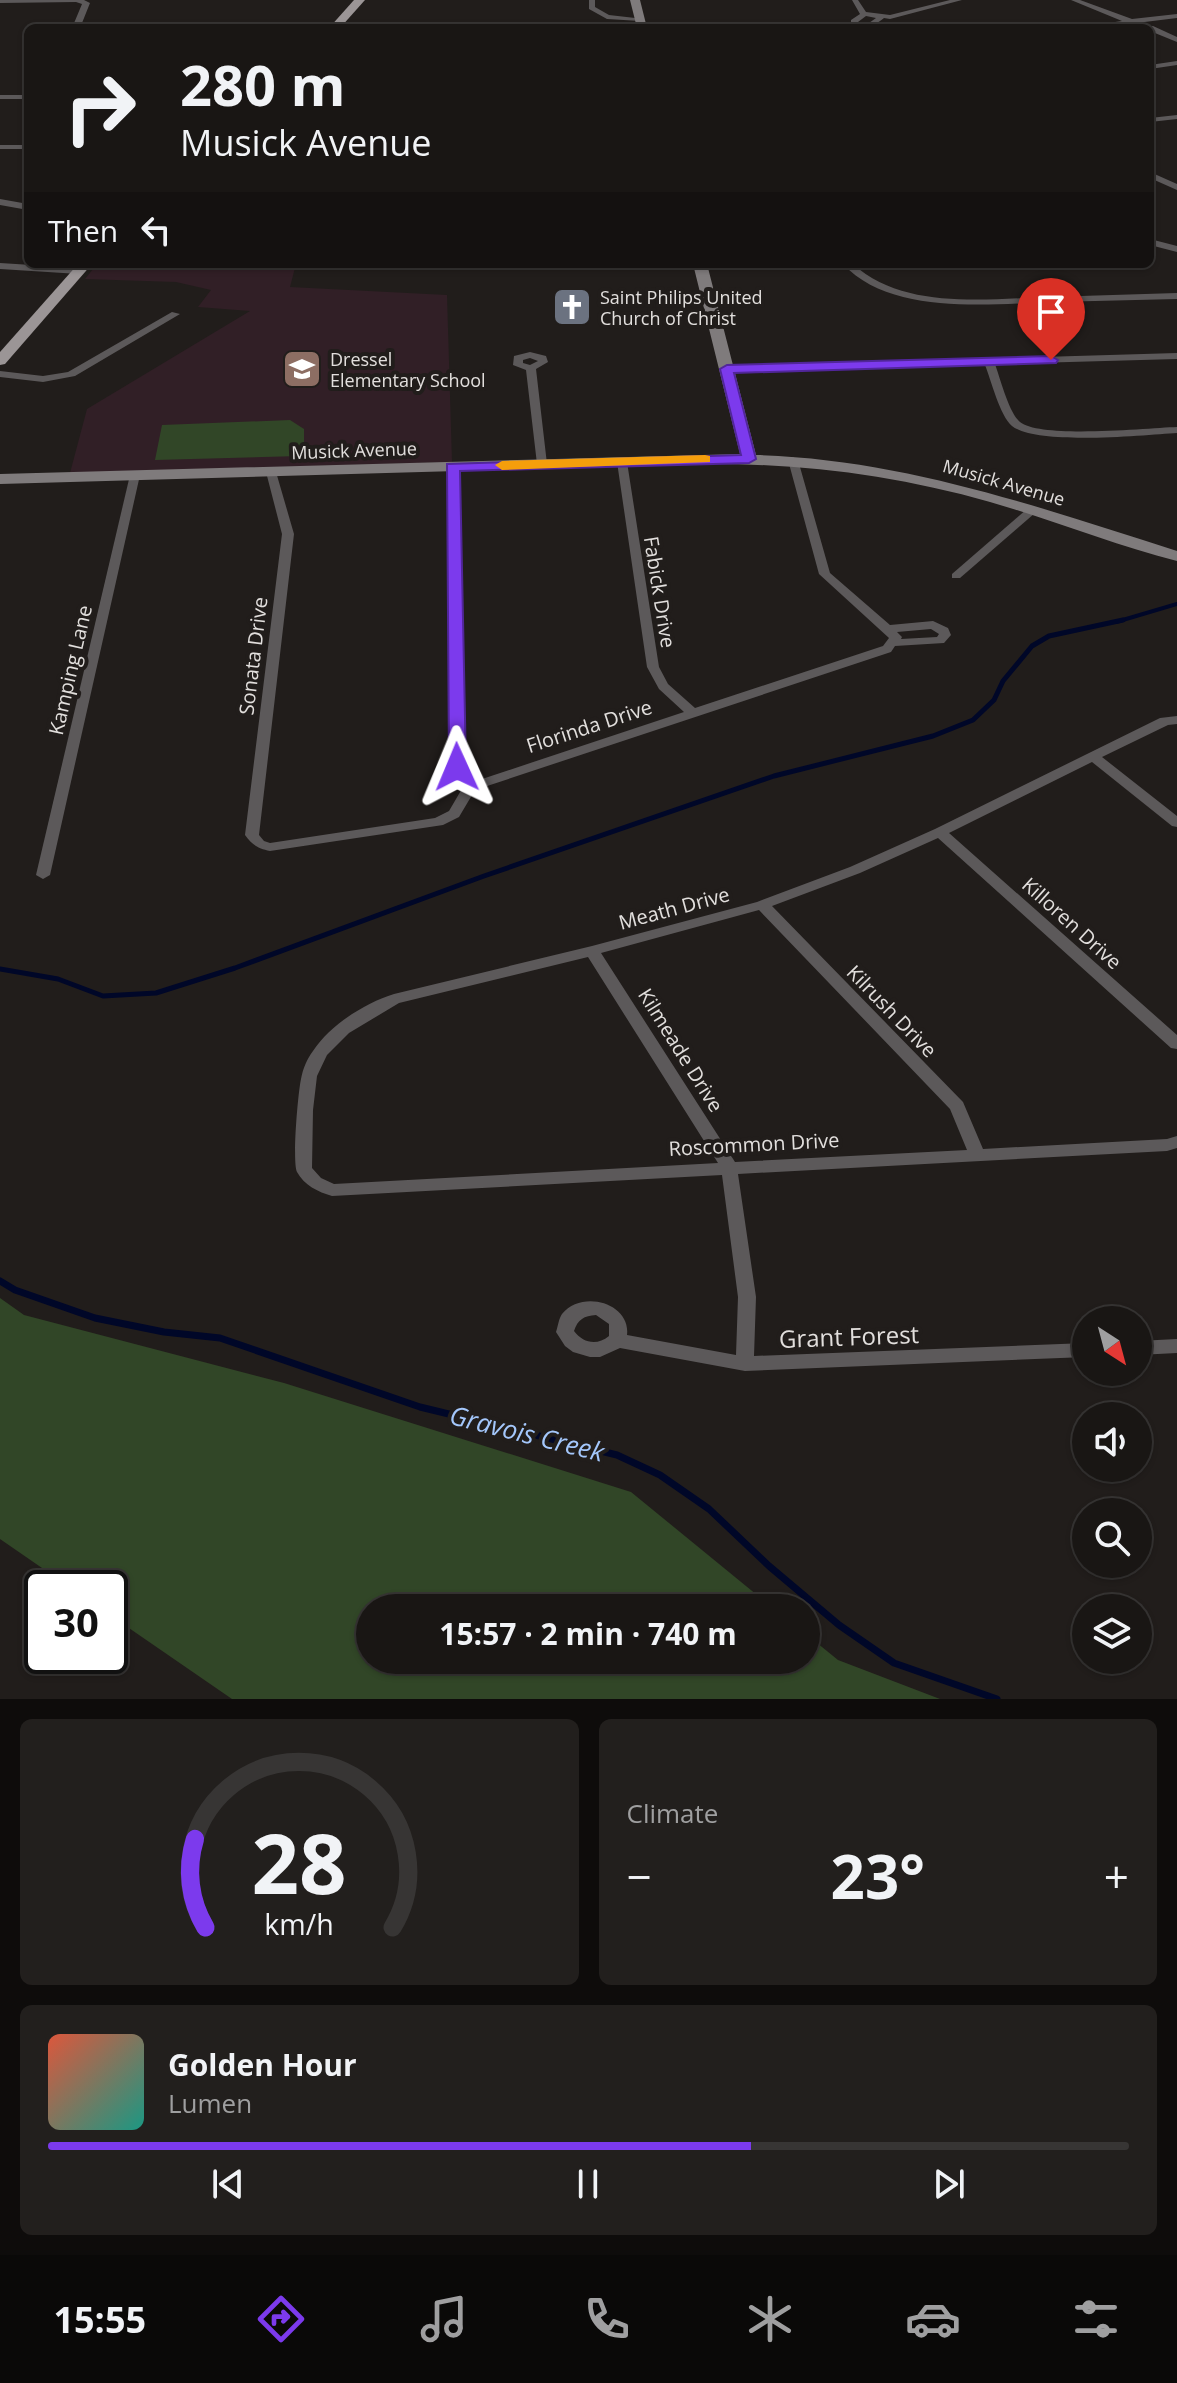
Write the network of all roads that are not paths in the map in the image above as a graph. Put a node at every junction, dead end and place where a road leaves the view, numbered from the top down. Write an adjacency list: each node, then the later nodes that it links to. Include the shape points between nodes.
1 (76, 0): 8 (street); 12 (street, via 86,3)
2 (360, 0): 13 (main road)
3 (592, 0): 11 (street, via 591,8 598,14)
4 (635, 0): 11 (street)
5 (855, 0): 6 (street, via 872,16)
6 (959, 0)
7 (1074, 0): 10 (street)
8 (0, 1)
9 (1177, 16): 10 (street)
10 (1133, 22): 14 (street); 15 (street)
11 (641, 23)
12 (78, 24)
13 (338, 24)
14 (1115, 24)
15 (1138, 24)
16 (1154, 30): 17 (street)
17 (1177, 40)
18 (1177, 63): 19 (street)
19 (1154, 66)
20 (0, 97): 21 (street)
21 (24, 97)
22 (1177, 117): 23 (street)
23 (1154, 120)
24 (0, 147): 25 (street)
25 (24, 147)
26 (1154, 177): 27 (street)
27 (1177, 187)
28 (0, 202): 29 (street)
29 (24, 206)
30 (1154, 243): 31 (street)
31 (1177, 249)
32 (0, 266): 33 (street)
33 (24, 267)
34 (82, 268): 40 (main road)
35 (701, 268): 43 (street)
36 (852, 268): 37 (street, via 889,290 966,302)
37 (1177, 296)
38 (175, 314): 44 (street, via 71,374 43,379)
39 (1177, 356): 41 (street)
40 (0, 361)
41 (989, 362): 43 (street); 45 (street, via 1015,423 1025,428 1050,433)
42 (531, 368): 49 (street)
43 (727, 369): 46 (street)
44 (0, 374)
45 (1177, 430)
46 (749, 459): 47 (street, Musick Avenue); 48 (street, Musick Avenue)
47 (793, 460): 54 (street, Musick Avenue, via 896,474); 57 (street, Florinda Drive, via 825,574 891,636 887,649)
48 (622, 462): 49 (street, Musick Avenue); 57 (street, Fabick Drive, via 653,667 663,686)
49 (542, 464): 50 (street, Musick Avenue)
50 (452, 467): 51 (street, Musick Avenue); 60 (street, via 457,767)
51 (271, 472): 52 (street, Musick Avenue); 60 (street, Sonata Drive, via 288,534 252,835 270,847 438,822 454,814)
52 (135, 475): 53 (street, Musick Avenue); 63 (street, Kamping Lane)
53 (0, 479)
54 (1031, 511): 55 (street, Musick Avenue); 56 (street)
55 (1177, 556)
56 (956, 576)
57 (693, 713): 60 (street, Florinda Drive)
58 (1177, 720): 59 (street, Meath Drive)
59 (1093, 757): 61 (street); 62 (street, Meath Drive)
60 (470, 787)
61 (1177, 823)
62 (940, 832): 64 (street, Meath Drive); 66 (street, Killoren Drive)
63 (43, 875)
64 (762, 905): 65 (street, Meath Drive); 68 (street, Kilrush Drive, via 957,1106)
65 (592, 951): 69 (street, Kilmeade Drive); 70 (street, Meath Drive, via 394,999 342,1028 309,1073 304,1169)
66 (1177, 1044)
67 (1177, 1142): 68 (street, Roscommon Drive)
68 (978, 1156): 69 (street, Roscommon Drive)
69 (729, 1167): 70 (street, Roscommon Drive); 75 (street, Kilmeade Drive, via 747,1297)
70 (332, 1190)
71 (616, 1340): 75 (street, Grant Forest)
72 (1177, 1346): 73 (street)
73 (1152, 1347)
74 (1072, 1351): 75 (street, Grant Forest)
75 (745, 1364)

